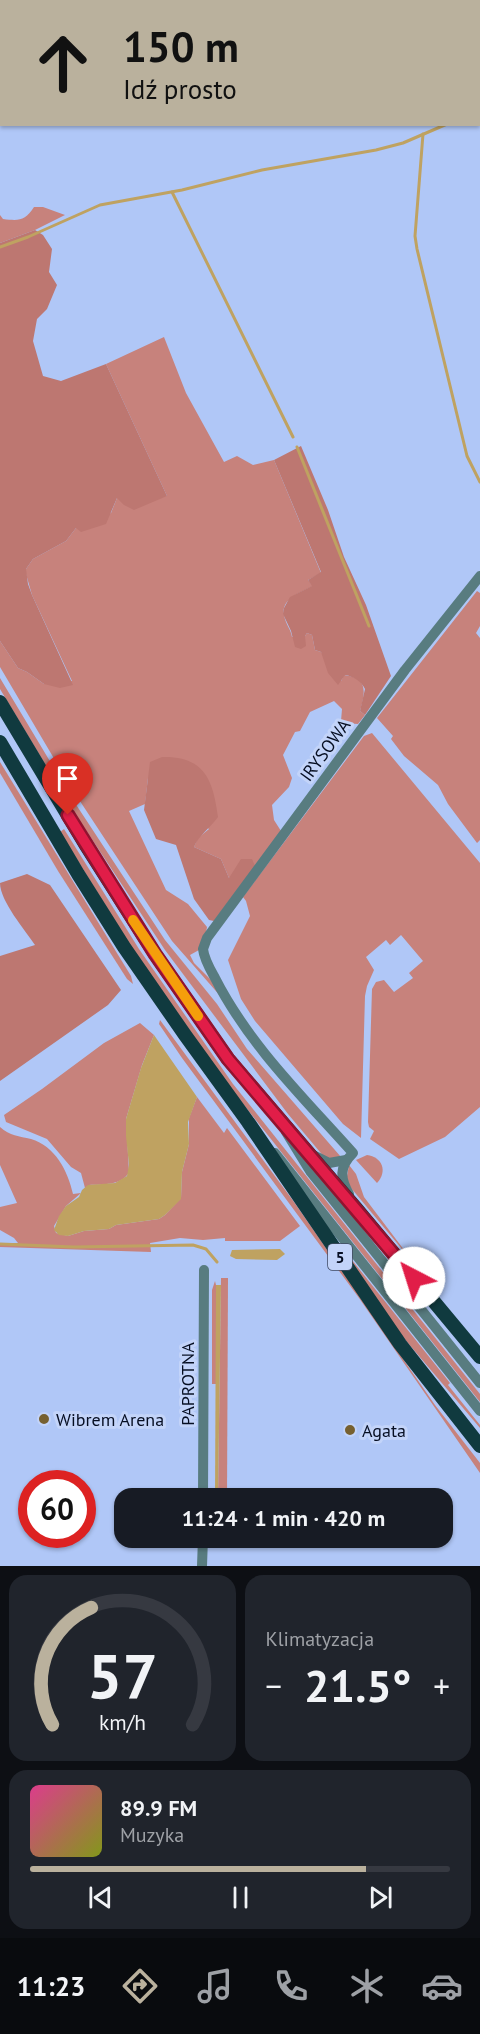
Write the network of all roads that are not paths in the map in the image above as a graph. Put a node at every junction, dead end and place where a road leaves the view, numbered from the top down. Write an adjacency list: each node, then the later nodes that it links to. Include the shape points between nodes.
1 (480, 576): 7 (street, IRYSOWA, via 405,670 207,938 203,949 221,990 244,1027 353,1153)
2 (0, 702): 4 (main road, 5, via 161,963 228,1059)
3 (0, 742): 5 (main road, 5, via 124,947)
4 (280, 1121): 6 (main road, 5); 11 (street, via 310,1171)
5 (248, 1122): 12 (street); 13 (main road, 5, via 400,1344)
6 (306, 1151): 7 (street, via 329,1163); 8 (main road, 5)
7 (346, 1160): 8 (street, via 341,1177)
8 (356, 1208): 10 (main road, 5)
9 (204, 1270): 14 (street, PAPROTNA)
10 (480, 1358)
11 (480, 1383)
12 (480, 1411)
13 (480, 1446)
14 (203, 1488)
15 (203, 1548): 16 (street)
16 (202, 1566)

